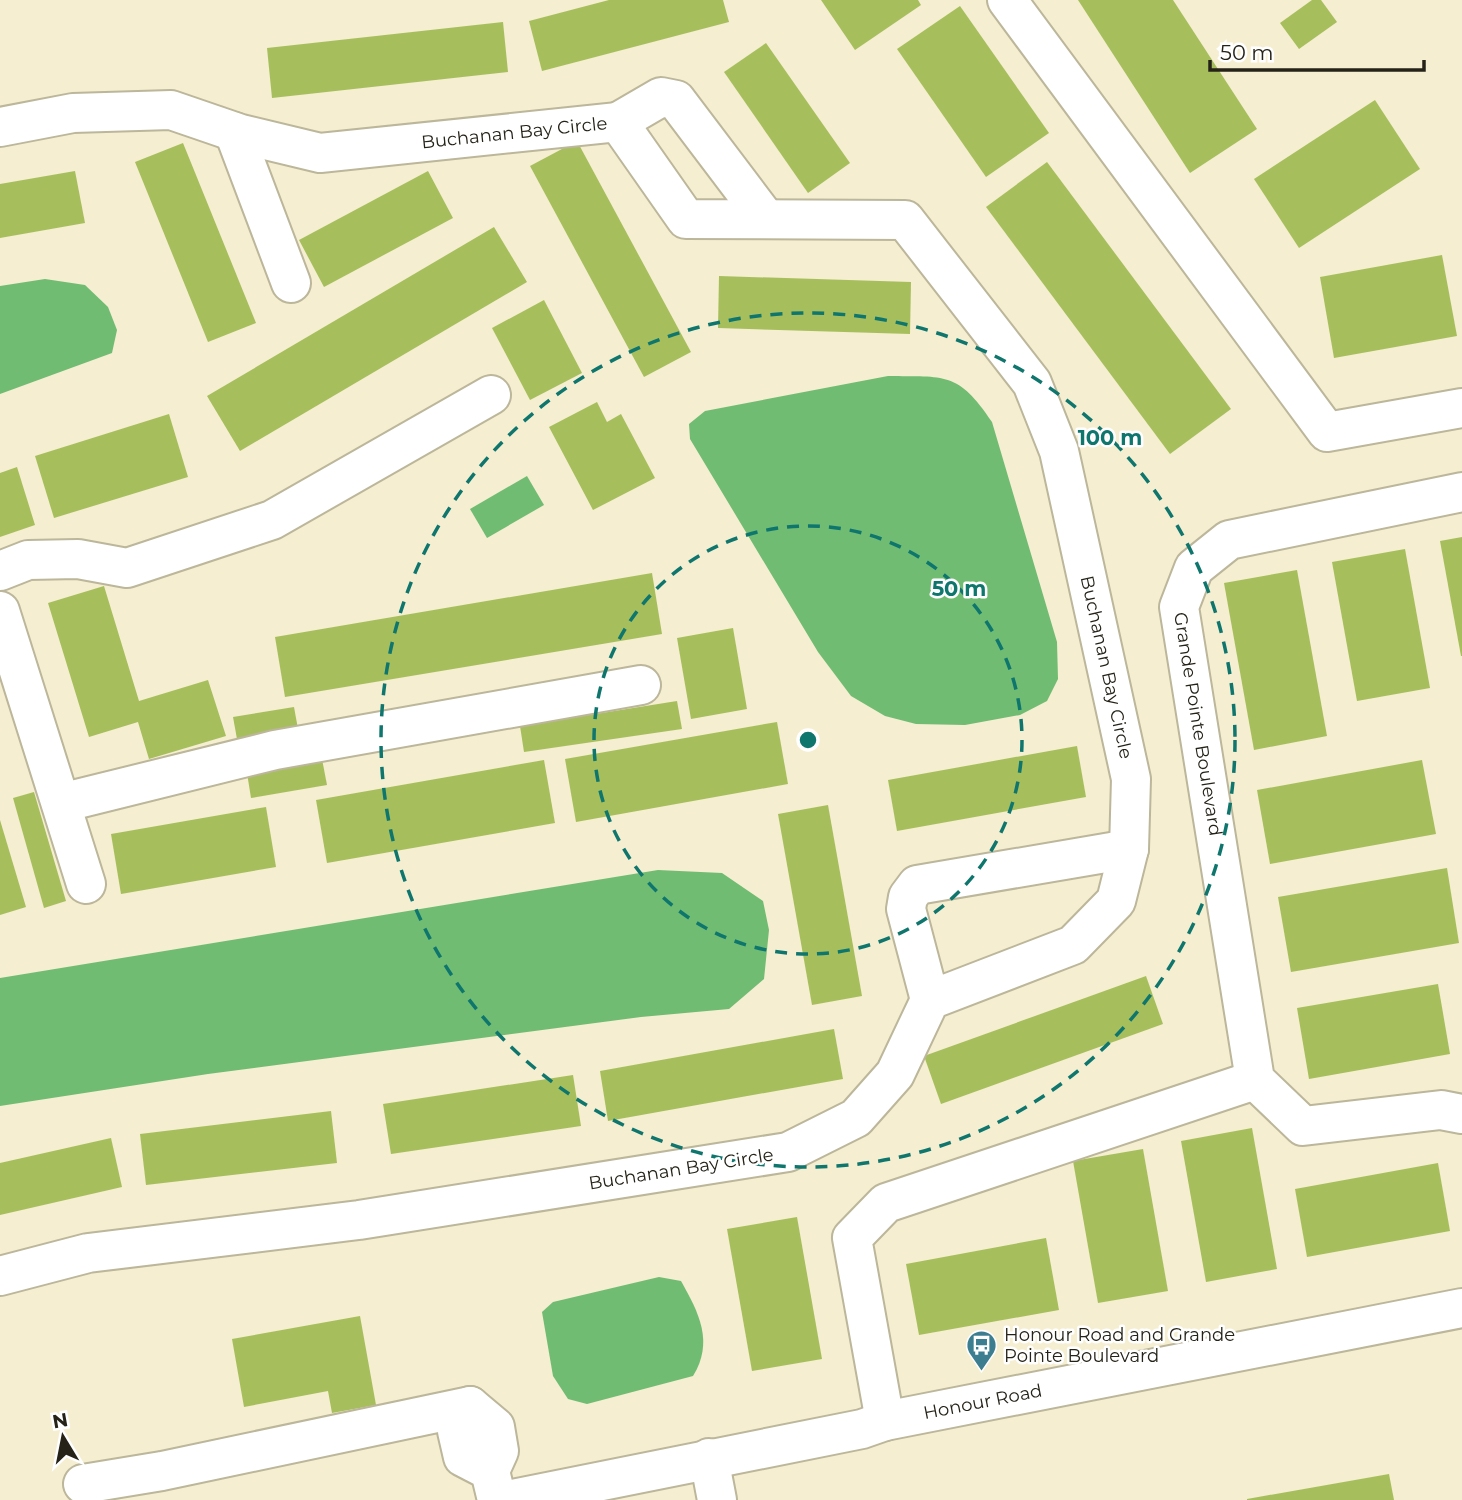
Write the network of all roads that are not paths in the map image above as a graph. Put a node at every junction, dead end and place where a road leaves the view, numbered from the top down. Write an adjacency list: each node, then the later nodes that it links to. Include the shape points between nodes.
1 (1007, 0): 8 (street, via 1327,432)
2 (618, 122): 4 (street, Buchanan Bay Circle, via 320,153); 5 (street, Buchanan Bay Circle, via 686,219); 5 (street, via 661,97 676,100)
3 (0, 127): 4 (street, Buchanan Bay Circle, via 73,113 171,110)
4 (234, 132): 6 (street)
5 (766, 219): 14 (street, Buchanan Bay Circle, via 905,220 1032,383 1059,451 1131,779)
6 (291, 283)
7 (491, 395): 10 (street, via 272,520 128,568 78,558 27,560)
8 (1462, 408)
9 (1462, 492): 17 (street, Grande Pointe Boulevard, via 1229,540 1194,568 1179,607)
10 (0, 570)
11 (0, 611): 13 (street)
12 (641, 685): 13 (street, via 275,750)
13 (61, 803): 15 (street)
14 (1129, 849): 16 (street, Buchanan Bay Circle, via 1116,901 1073,946); 16 (street, via 916,885 905,909)
15 (86, 884)
16 (930, 1000): 19 (street, Buchanan Bay Circle, via 895,1074 856,1118 789,1152 359,1220 88,1253)
17 (1255, 1080): 18 (street, via 1303,1126 1441,1110); 21 (street, via 886,1203 852,1238)
18 (1462, 1114)
19 (0, 1276)
20 (1462, 1308): 21 (street, Honour Road)
21 (885, 1421): 22 (street, Honour Road)
22 (709, 1458): 24 (street, Honour Road); 25 (street)
23 (83, 1484): 24 (street, via 470,1406 495,1427)
24 (498, 1490)
25 (717, 1500)

